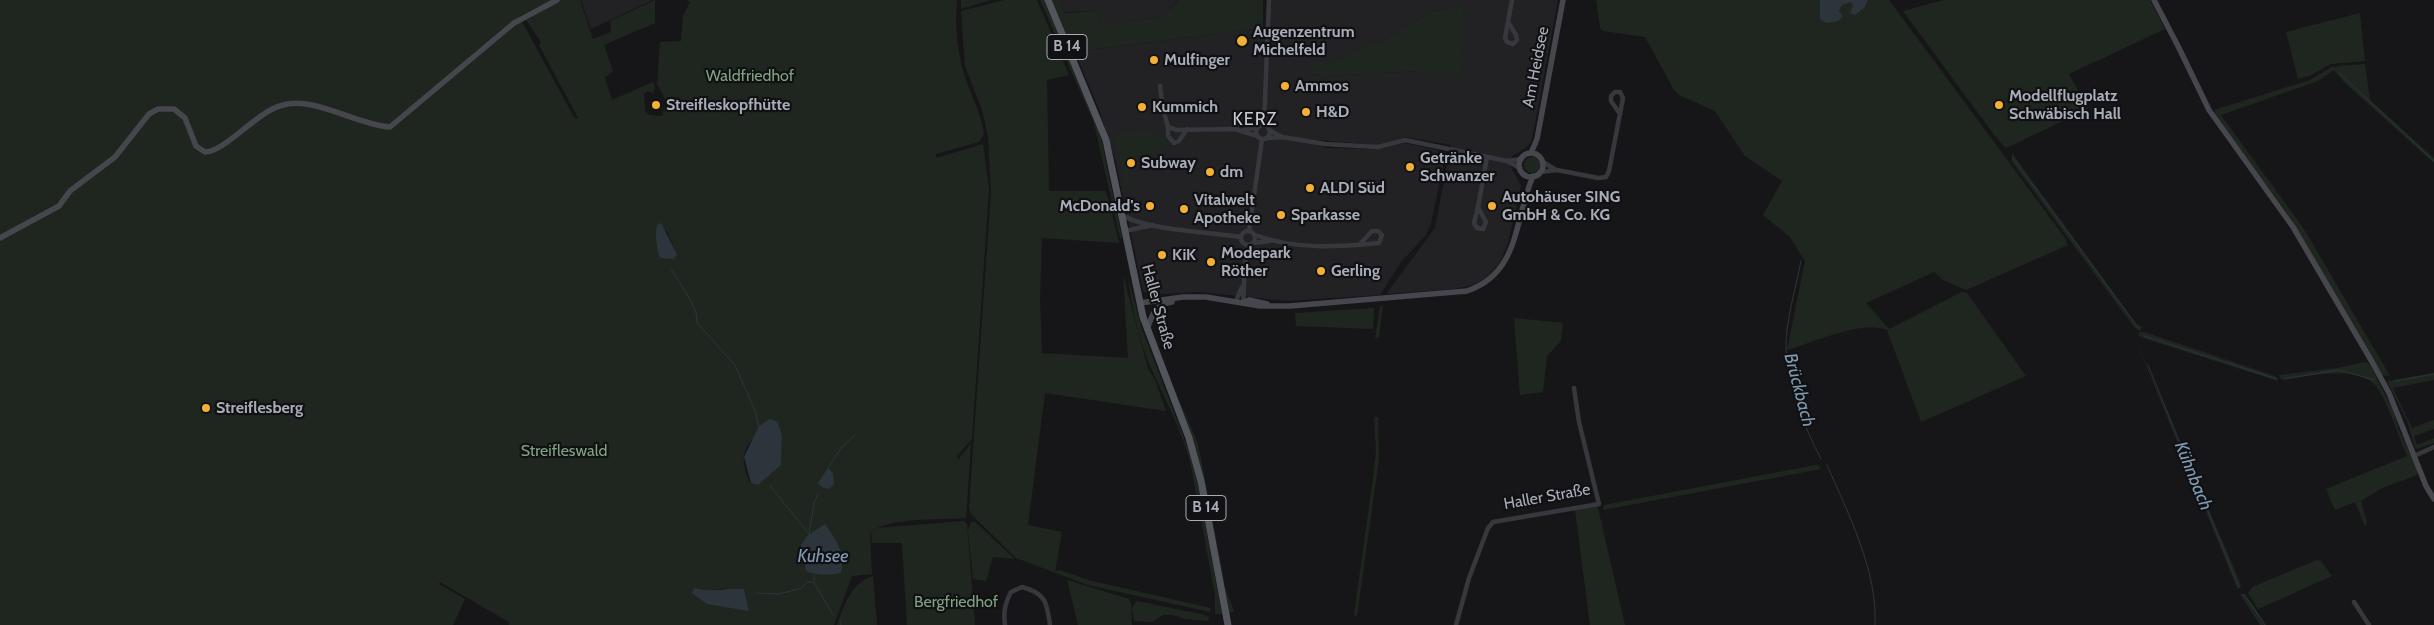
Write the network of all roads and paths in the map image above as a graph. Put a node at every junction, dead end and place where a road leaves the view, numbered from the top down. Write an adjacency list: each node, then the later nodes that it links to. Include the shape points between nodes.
1 (557, 0): 39 (street, via 521,17 390,127 373,126 319,108 283,104 260,115 216,150 205,152 196,146 185,118 174,109 158,109 150,114 116,157 70,191 59,206)
2 (1048, 0): 33 (main road, Haller Straße / B 14, via 1106,140)
3 (1269, 0): 10 (street)
4 (1512, 0): 7 (street)
5 (1563, 0): 19 (street, Am Heidsee)
6 (2154, 0): 51 (street, via 2208,110 2305,246 2389,393)
7 (1508, 22)
8 (1160, 86): 11 (street)
9 (1620, 114): 27 (street, via 1606,177)
10 (1264, 126): 12 (street); 15 (street)
11 (1168, 127): 13 (street); 13 (street, via 1169,139 1174,143)
12 (1258, 128): 14 (street); 16 (street)
13 (1187, 130): 14 (street)
14 (1244, 130): 16 (street)
15 (1269, 130): 17 (street); 18 (street)
16 (1257, 136): 18 (street)
17 (1282, 137): 18 (street); 22 (street, via 1325,144 1378,147 1405,140)
18 (1264, 138): 36 (street)
19 (1537, 140): 20 (street, Am Heidsee); 21 (street, Am Heidsee)
20 (1531, 153): 21 (street); 23 (street)
21 (1538, 156): 25 (street)
22 (1487, 157): 24 (street); 32 (street)
23 (1522, 159): 24 (street); 26 (street)
24 (1508, 161): 26 (street)
25 (1543, 162): 27 (street); 28 (street)
26 (1520, 168): 29 (street)
27 (1557, 170): 28 (street)
28 (1540, 172): 30 (street)
29 (1526, 175): 30 (street); 31 (street)
30 (1533, 176): 31 (street)
31 (1526, 190): 46 (street, via 1508,257 1492,278 1474,289 1459,293 1290,306 1249,300)
32 (1478, 207)
33 (1122, 215): 34 (street); 35 (main road, Haller Straße / B 14)
34 (1154, 224): 35 (street); 38 (street)
35 (1125, 231): 47 (main road, Haller Straße / B 14)
36 (1249, 231): 37 (street); 38 (street)
37 (1255, 235): 40 (street); 42 (street)
38 (1242, 237): 42 (street)
39 (0, 238)
40 (1268, 240): 41 (street, via 1298,246); 42 (street)
41 (1361, 243): 41 (street, via 1379,243 1382,235 1372,231)
42 (1250, 244): 43 (street)
43 (1242, 286): 45 (street); 46 (street)
44 (1206, 297): 45 (street); 47 (street); 48 (street, via 1159,306 1152,312)
45 (1236, 301): 46 (street)
46 (1243, 302)
47 (1140, 304): 48 (main road, Haller Straße / B 14)
48 (1147, 329): 56 (main road, Haller Straße / B 14, via 1199,473)
49 (1574, 388): 57 (street, Haller Straße, via 1578,422 1599,504 1493,522 1469,578)
50 (2434, 447): 51 (street)
51 (2414, 456): 52 (street)
52 (2434, 499)
53 (2354, 602): 58 (street)
54 (1005, 625): 55 (street, via 1004,608 1016,588 1039,593 1045,600)
55 (1050, 625)
56 (1228, 625)
57 (1456, 625)
58 (2369, 625)

